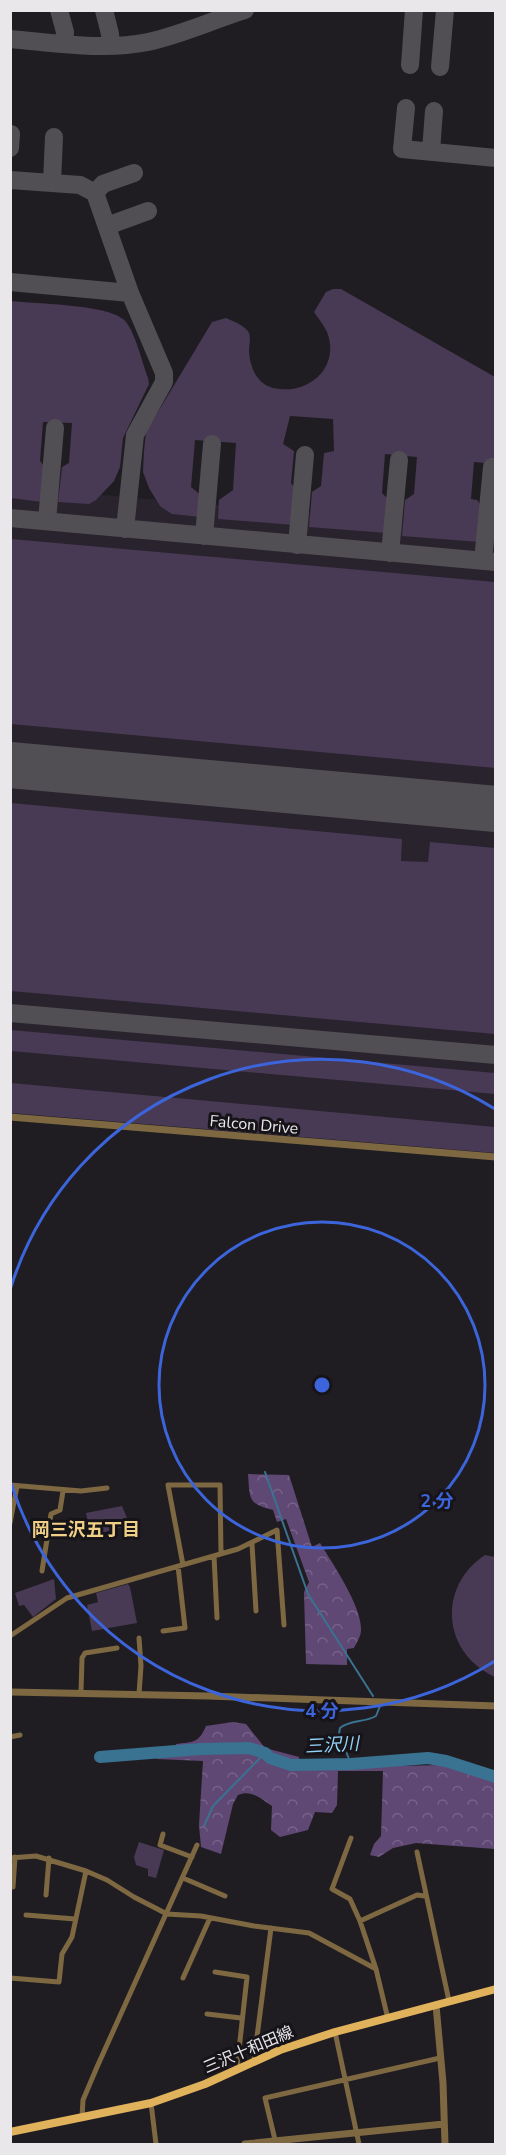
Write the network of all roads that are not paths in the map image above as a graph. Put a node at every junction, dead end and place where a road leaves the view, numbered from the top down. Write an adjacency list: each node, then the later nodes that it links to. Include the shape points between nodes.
1 (10, 1117): 2 (street, Falcon Drive)
2 (495, 1157)
3 (14, 1486): 5 (street); 6 (street)
4 (107, 1488): 5 (street)
5 (63, 1491): 11 (street, via 60,1510 51,1514)
6 (10, 1523)
7 (252, 1544): 8 (street); 12 (street); 14 (street, via 277,1530)
8 (221, 1554): 9 (street); 10 (street, via 220,1485 168,1485)
9 (214, 1556): 10 (street); 13 (street)
10 (181, 1566): 15 (street, via 185,1628); 16 (street, via 67,1598)
11 (42, 1570)
12 (256, 1611)
13 (217, 1618)
14 (284, 1625)
15 (163, 1631)
16 (10, 1636)
17 (139, 1638): 21 (street)
18 (117, 1648): 20 (street, via 85,1653)
19 (10, 1692): 20 (street)
20 (81, 1692): 21 (street)
21 (139, 1694): 22 (street)
22 (495, 1706)
23 (20, 1735): 24 (street)
24 (10, 1737)
25 (163, 1834): 30 (street, via 160,1845)
26 (351, 1838): 42 (street, via 332,1889 350,1899)
27 (197, 1845): 30 (street)
28 (417, 1852): 37 (street)
29 (13, 1857): 31 (street); 34 (street)
30 (192, 1857): 33 (street)
31 (49, 1858): 32 (street); 35 (street)
32 (86, 1871): 38 (street); 41 (street)
33 (183, 1878): 36 (street); 38 (street)
34 (13, 1887)
35 (46, 1895)
36 (225, 1896)
37 (425, 1896): 42 (street, via 417,1895); 49 (street)
38 (167, 1914): 40 (street); 60 (street, via 83,2100)
39 (26, 1915): 41 (street)
40 (210, 1918): 43 (street); 47 (street)
41 (75, 1919): 46 (street, via 72,1937 62,1954 59,1982)
42 (360, 1922): 44 (street)
43 (271, 1928): 44 (street, via 309,1933); 56 (street)
44 (376, 1969): 53 (street)
45 (214, 1972): 52 (street, via 247,1977)
46 (10, 1978)
47 (183, 1978)
48 (495, 1989): 49 (main road, 三沢十和田線)
49 (449, 2001): 50 (main road, 三沢十和田線)
50 (436, 2005): 53 (main road, 三沢十和田線); 55 (street)
51 (207, 2014): 52 (street)
52 (242, 2018): 57 (street)
53 (388, 2019): 54 (main road, 三沢十和田線)
54 (335, 2032): 56 (main road, 三沢十和田線); 58 (street)
55 (440, 2058): 58 (street); 61 (street)
56 (254, 2060): 57 (main road, 三沢十和田線)
57 (237, 2068): 59 (main road, 三沢十和田線)
58 (345, 2080): 63 (street); 65 (street, via 266,2098)
59 (151, 2103): 60 (main road, 三沢十和田線); 66 (street)
60 (82, 2118): 62 (main road, 三沢十和田線)
61 (444, 2124): 63 (street); 69 (street)
62 (10, 2132)
63 (356, 2133): 64 (street); 68 (street)
64 (307, 2141): 65 (street)
65 (275, 2143): 67 (street)
66 (156, 2145)
67 (245, 2145)
68 (359, 2145)
69 (445, 2145)

